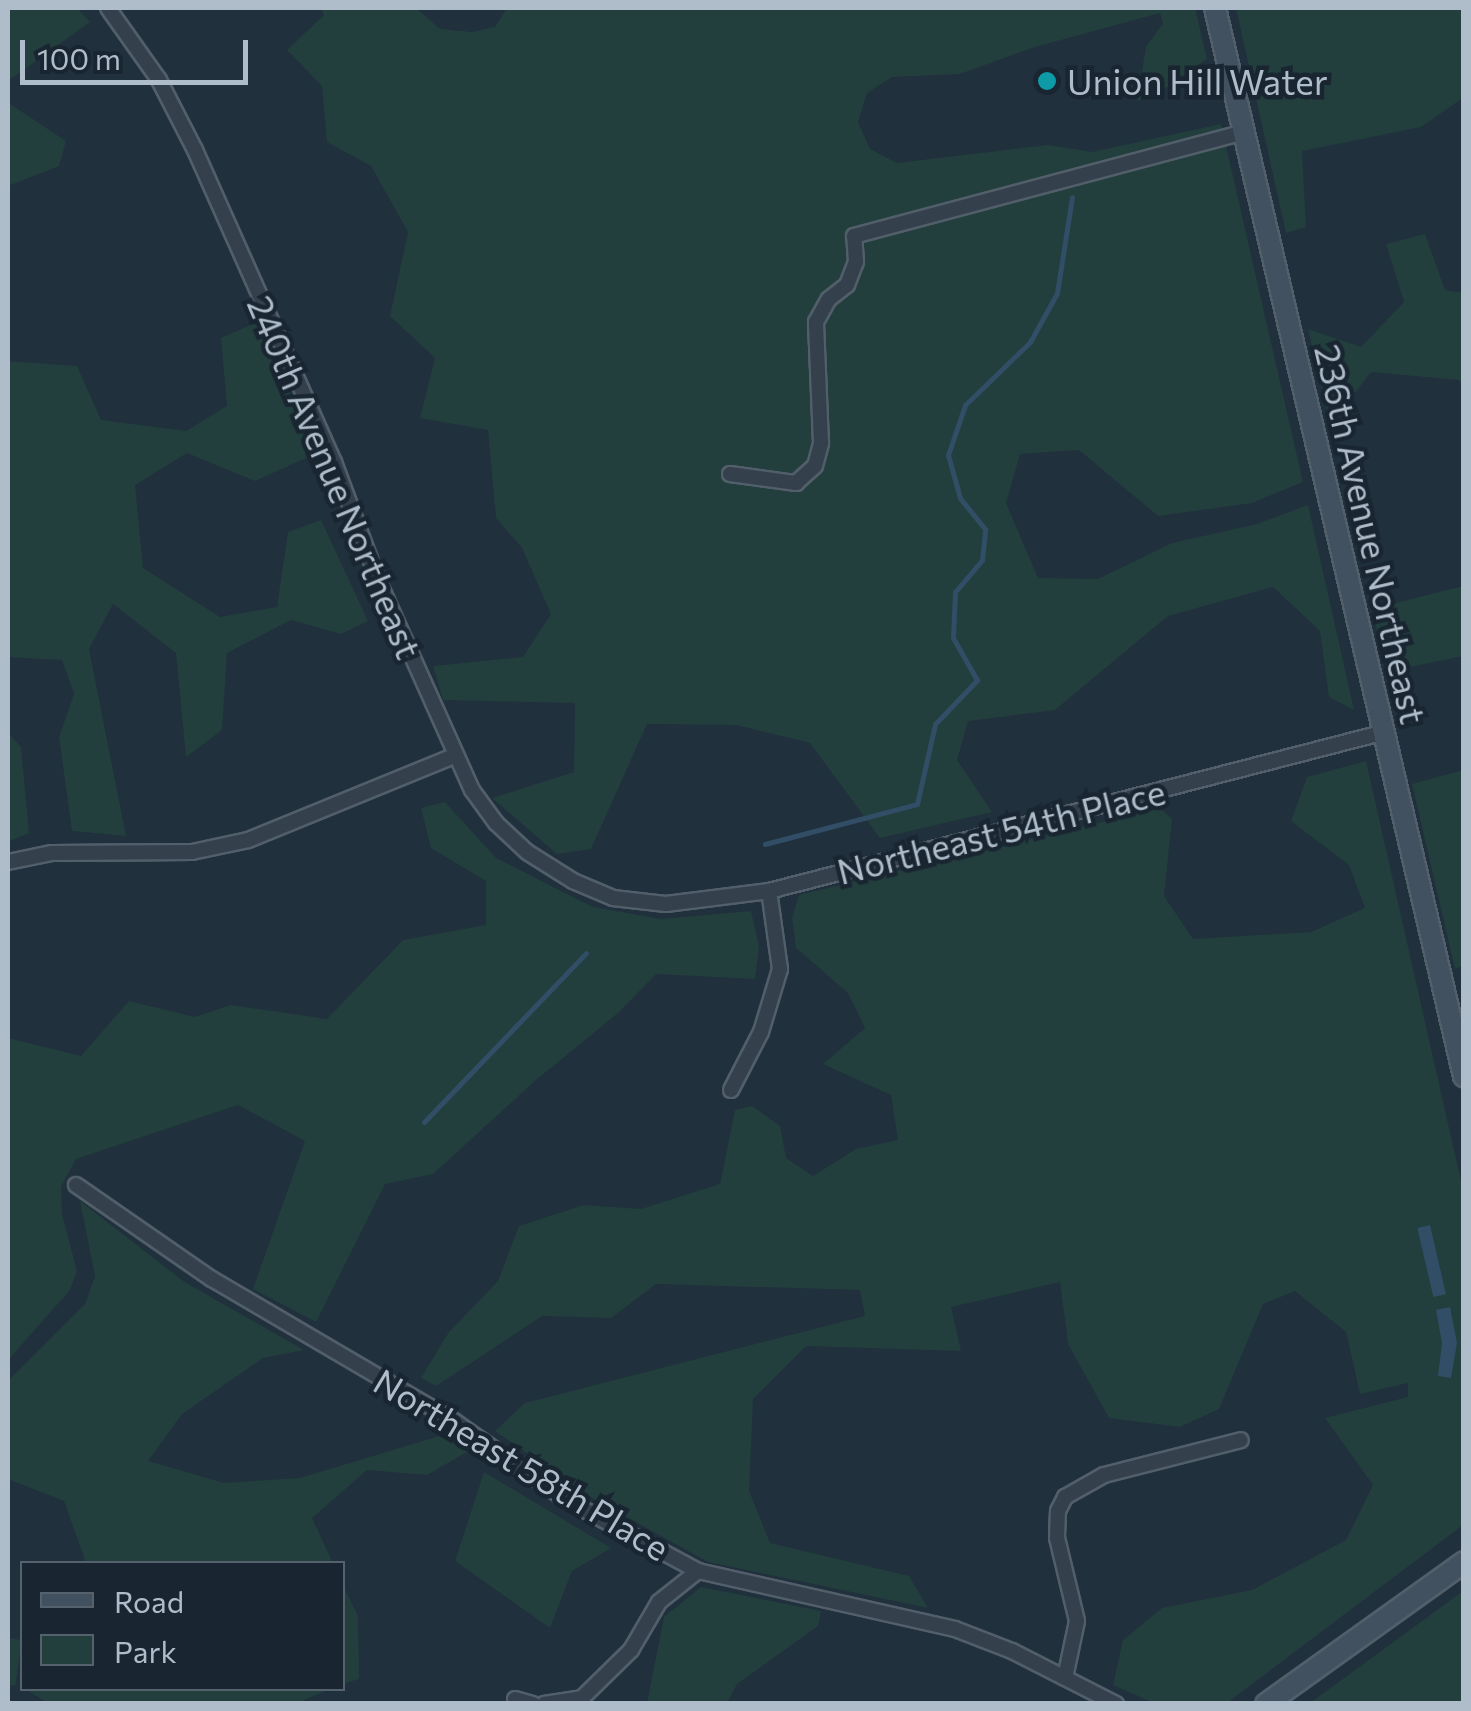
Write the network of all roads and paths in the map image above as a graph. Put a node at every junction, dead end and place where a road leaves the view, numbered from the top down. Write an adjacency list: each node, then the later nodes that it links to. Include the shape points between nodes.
1 (108, 8): 6 (street, 240th Avenue Northeast, via 159,80 195,150 334,462)
2 (1216, 8): 3 (street, 236th Avenue Northeast)
3 (1242, 133): 4 (street, via 854,236 856,262 847,286 829,299 816,322 821,443 815,466 796,483); 5 (street, 236th Avenue Northeast)
4 (730, 474)
5 (1385, 732): 8 (street, Northeast 54th Place); 10 (street, 236th Avenue Northeast)
6 (454, 756): 7 (street, via 248,840 192,852 52,853); 9 (street, 240th Avenue Northeast, via 496,823 528,852)
7 (8, 862)
8 (769, 891): 9 (street, Northeast 54th Place, via 666,904); 11 (street, via 780,969 760,1032)
9 (613, 898)
10 (1464, 1076)
11 (731, 1090)
12 (76, 1185): 15 (street, Northeast 58th Place, via 212,1279 454,1421 568,1502)
13 (1241, 1440): 16 (street, via 1104,1475 1065,1497 1057,1538 1077,1622)
14 (1464, 1562): 21 (street)
15 (698, 1571): 16 (street, Northeast 58th Place, via 955,1629); 19 (street, via 660,1602 631,1650 582,1698)
16 (1065, 1678): 20 (street, Northeast 58th Place)
17 (515, 1700): 18 (street)
18 (533, 1704)
19 (544, 1704)
20 (1116, 1704)
21 (1266, 1704)

